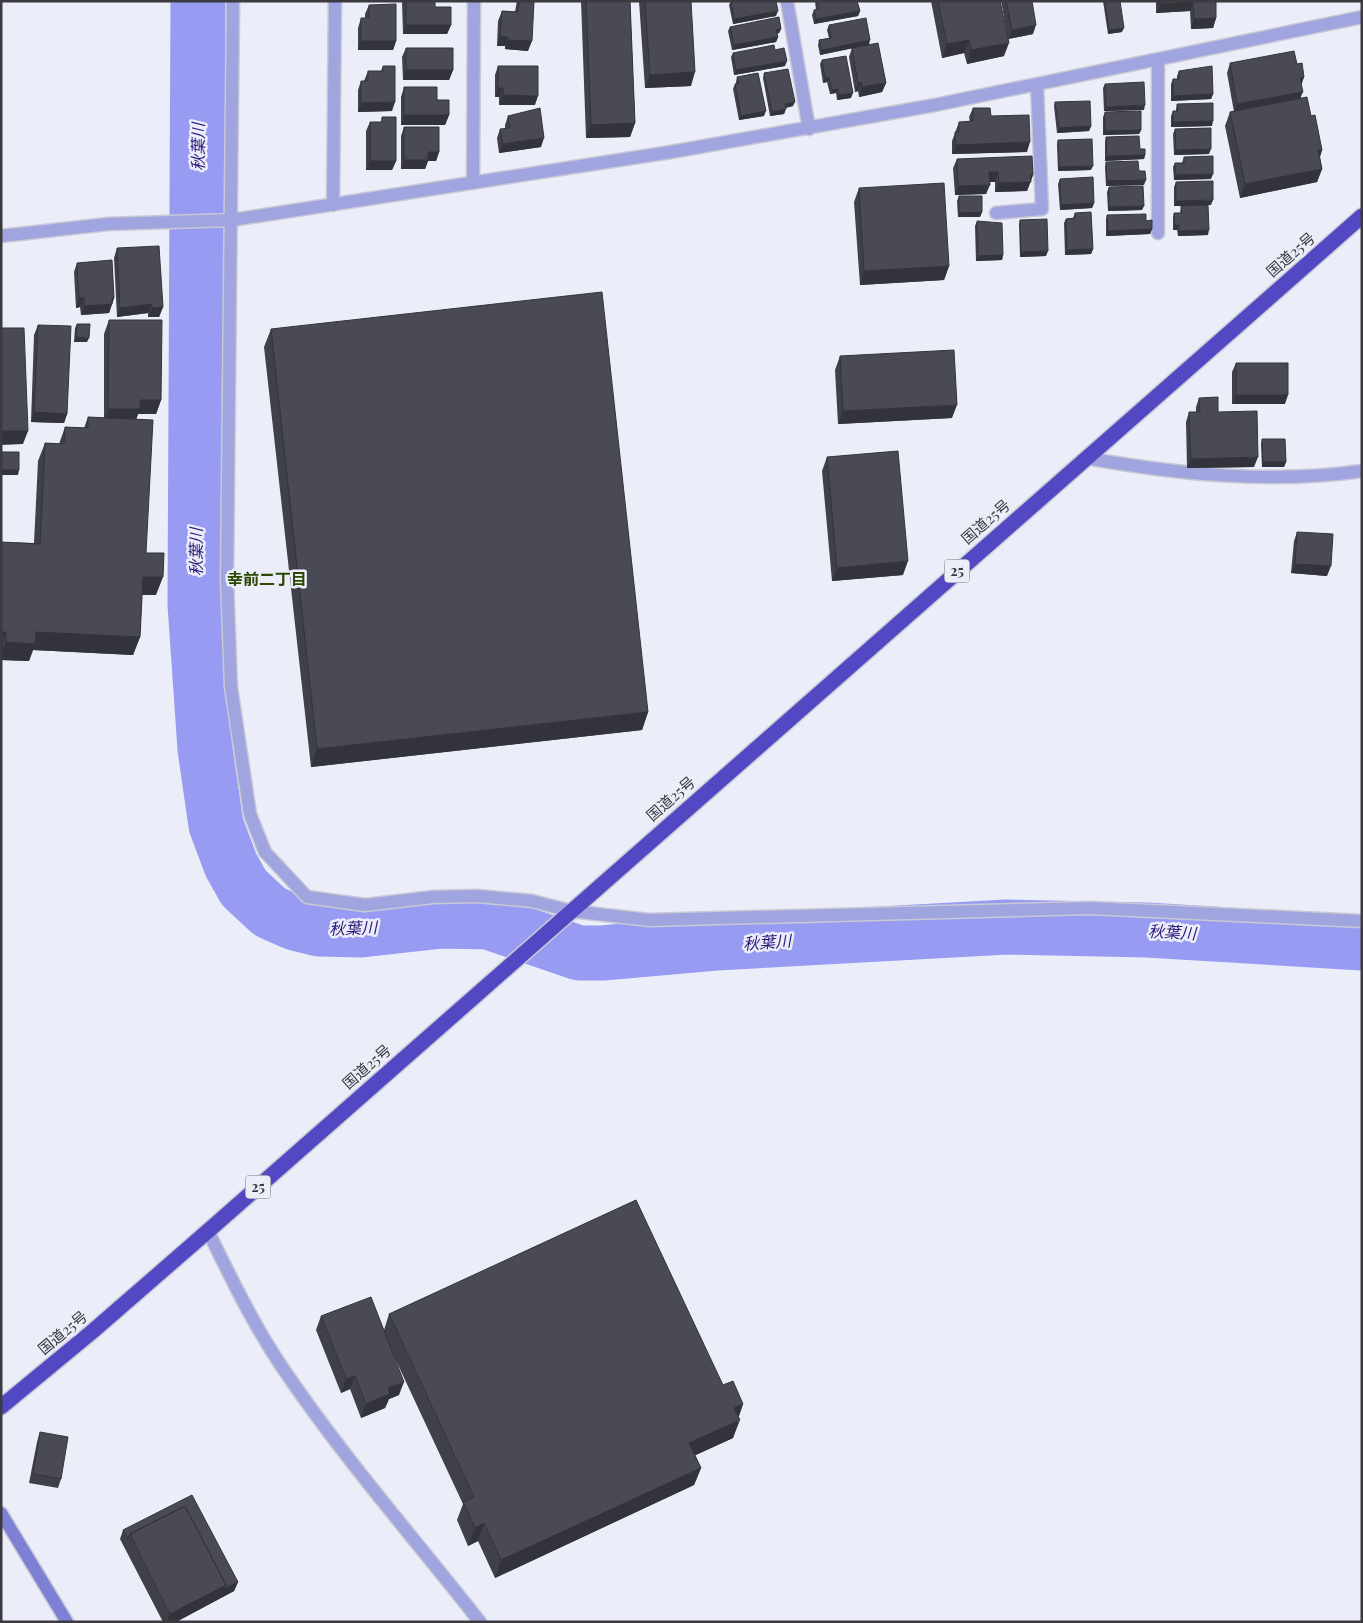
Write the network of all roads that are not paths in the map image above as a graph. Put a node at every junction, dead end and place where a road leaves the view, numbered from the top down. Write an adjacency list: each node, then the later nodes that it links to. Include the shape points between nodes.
1 (233, 1): 13 (street)
2 (336, 1): 10 (street)
3 (474, 1): 9 (street)
4 (787, 1): 8 (street)
5 (1362, 17): 6 (street)
6 (1158, 59): 7 (street); 14 (street)
7 (1037, 84): 8 (street); 11 (street, via 1042,209)
8 (809, 129): 9 (street)
9 (473, 183): 10 (street)
10 (333, 205): 13 (street)
11 (996, 213)
12 (1362, 216): 16 (highway, 国道25号 / 25)
13 (232, 220): 15 (street, via 108,224); 18 (street, via 227,580 231,687 250,814 265,852 308,897 365,905 433,897 477,896 532,901)
14 (1158, 233)
15 (1, 236)
16 (1086, 458): 17 (street, via 1152,470 1236,476 1299,477); 18 (highway, 国道25号 / 25)
17 (1362, 471)
18 (571, 910): 19 (street, via 649,920 1090,908); 20 (highway, 国道25号 / 25)
19 (1362, 921)
20 (208, 1231): 21 (highway, 国道25号 / 25); 24 (street, via 245,1307 283,1368 355,1465)
21 (1, 1407)
22 (1, 1512): 23 (street)
23 (67, 1622)
24 (480, 1622)

